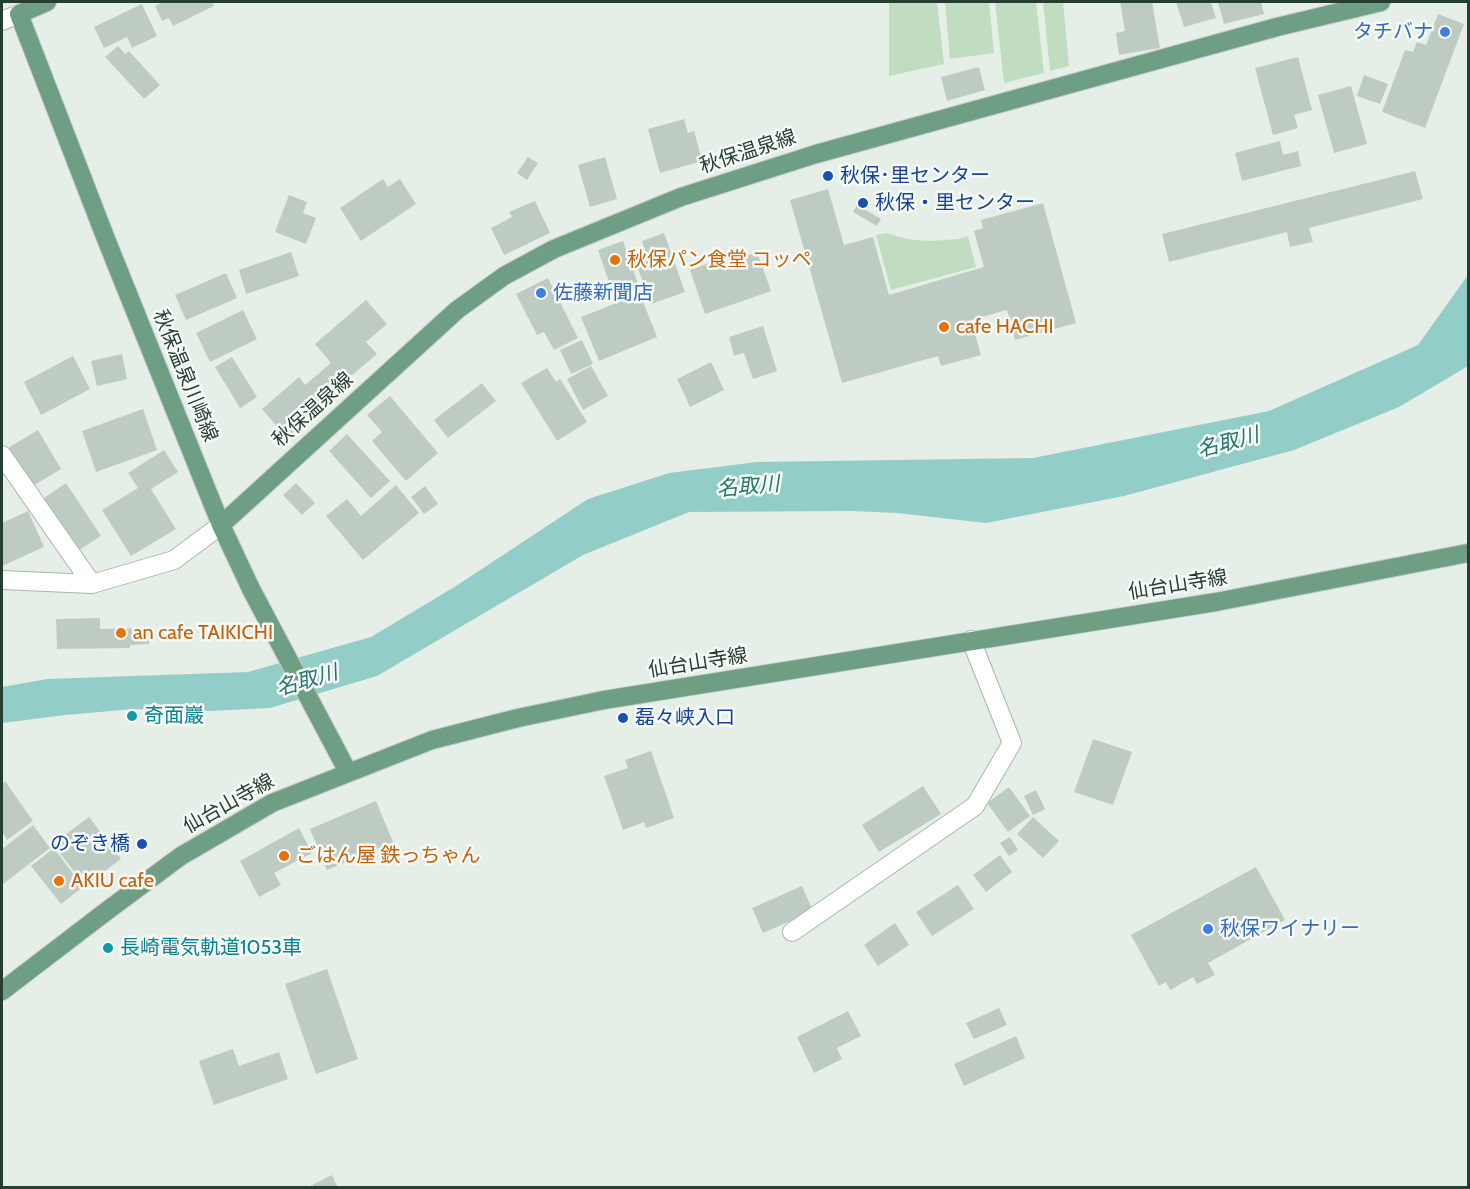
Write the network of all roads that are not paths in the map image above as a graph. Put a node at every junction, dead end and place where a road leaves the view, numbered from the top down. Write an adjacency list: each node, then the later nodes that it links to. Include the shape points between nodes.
1 (47, 2): 3 (main road, 秋保温泉川崎線)
2 (1381, 2): 5 (main road, 秋保温泉線, via 816,154 681,197 554,249 504,276 457,310)
3 (10, 17): 5 (main road, 秋保温泉川崎線)
4 (2, 455): 8 (street)
5 (220, 525): 8 (street, via 174,560); 10 (main road, 秋保温泉川崎線)
6 (1468, 553): 9 (main road, 仙台山寺線, via 1216,602)
7 (2, 580): 8 (street)
8 (92, 584)
9 (971, 640): 10 (main road, 仙台山寺線, via 604,700 518,718 432,740); 11 (street, via 1012,743 975,806)
10 (348, 772): 12 (main road, 仙台山寺線, via 272,803 181,856)
11 (792, 932)
12 (2, 991)

